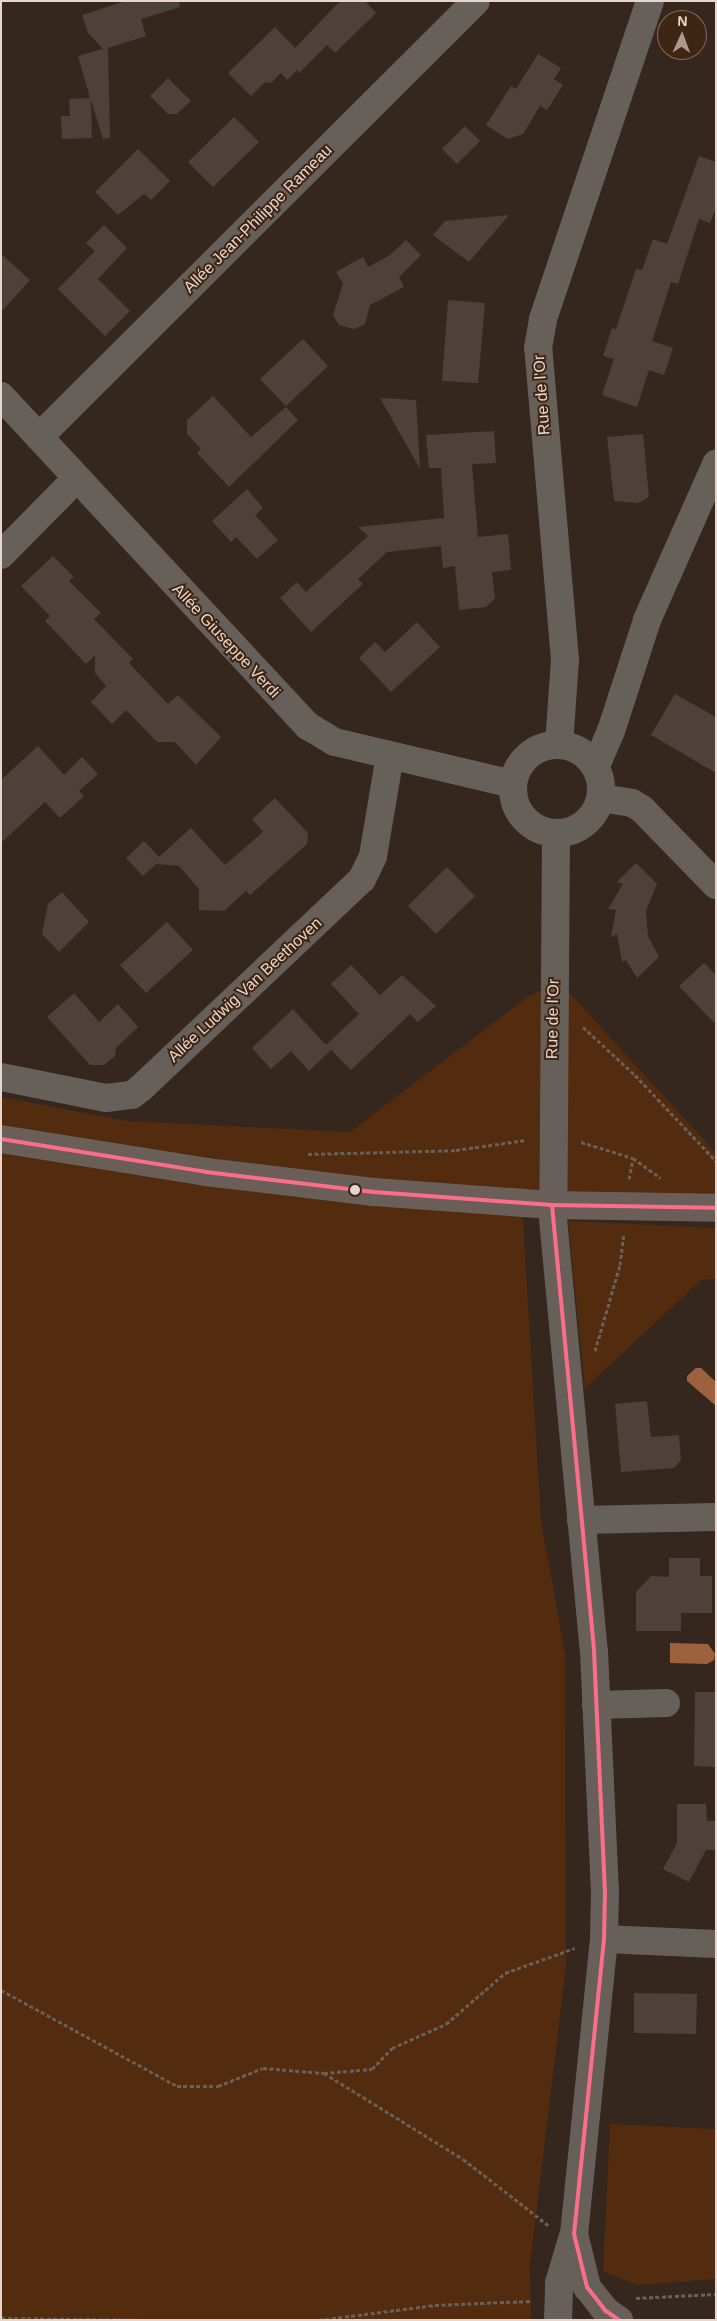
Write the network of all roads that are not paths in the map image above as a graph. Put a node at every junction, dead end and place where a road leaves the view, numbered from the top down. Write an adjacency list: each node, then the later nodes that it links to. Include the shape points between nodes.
1 (476, 1): 4 (street, Allée Jean-Philippe Rameau)
2 (645, 3): 8 (street, Rue de l'Or, via 542,319 538,348 565,646 566,686)
3 (1, 396): 4 (street, Allée Giuseppe Verdi)
4 (39, 437): 6 (street, Allée Giuseppe Verdi)
5 (716, 464): 10 (street, via 647,620 611,731)
6 (77, 478): 7 (street); 9 (street, Allée Giuseppe Verdi, via 308,726 335,742)
7 (1, 555)
8 (560, 745): 10 (street, via 579,750); 11 (street, via 545,746 524,759)
9 (390, 756): 11 (street, Allée Giuseppe Verdi); 15 (street, Allée Ludwig Van Beethoven, via 373,856 362,879 141,1088 132,1095 106,1098)
10 (596, 766): 12 (street, via 602,783)
11 (513, 784): 13 (street, via 515,804 521,814 538,830)
12 (601, 798): 13 (street, via 594,816 584,825 573,831); 14 (street, via 632,803 642,809)
13 (556, 833): 17 (street, Rue de l'Or)
14 (716, 885)
15 (1, 1077)
16 (1, 1139): 17 (main road, via 206,1172 374,1192)
17 (552, 1205): 18 (main road); 20 (street, Rue de l'Or)
18 (716, 1208)
19 (716, 1516): 20 (street)
20 (581, 1520): 22 (street, Rue de l'Or)
21 (666, 1703): 22 (street)
22 (596, 1705): 23 (street, Rue de l'Or)
23 (604, 1939): 24 (street); 25 (street, Rue de l'Or)
24 (716, 1944)
25 (574, 2234): 26 (street, via 562,2271); 27 (street, via 582,2275 595,2299)
26 (558, 2310)
27 (619, 2320)

